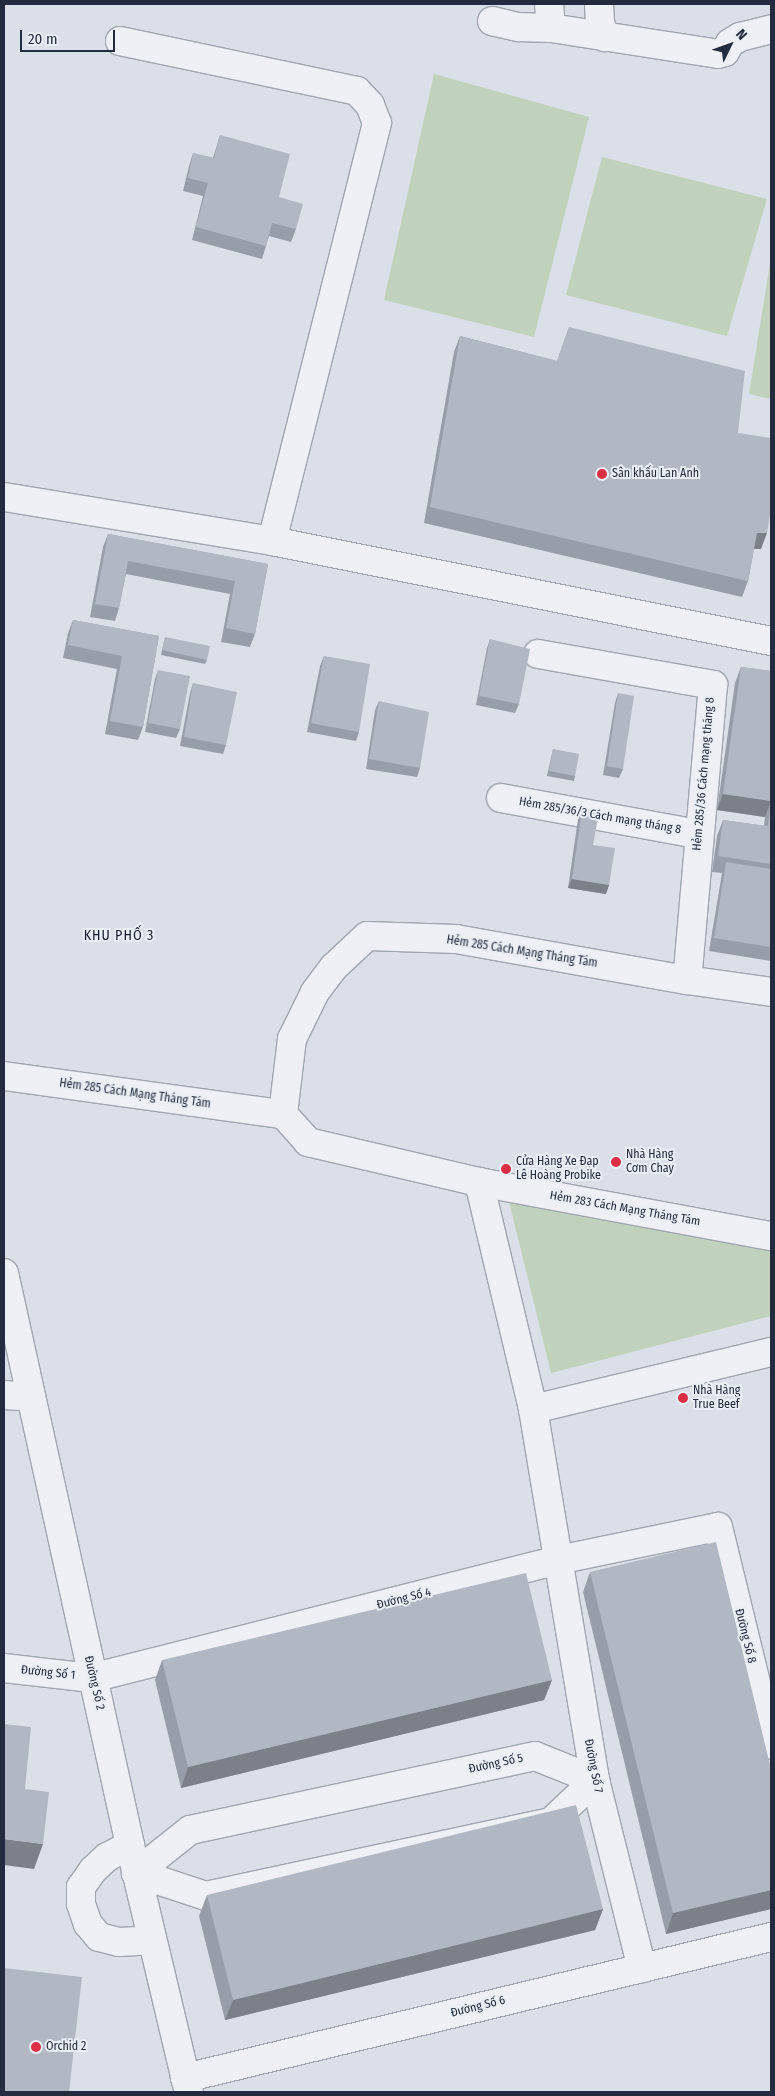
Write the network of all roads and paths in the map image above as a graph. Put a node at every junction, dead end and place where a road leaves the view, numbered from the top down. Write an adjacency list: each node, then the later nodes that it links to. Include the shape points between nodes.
1 (599, 4): 5 (street)
2 (550, 16): 3 (street, via 519,27); 5 (street)
3 (492, 21)
4 (771, 29): 5 (street, via 740,37 730,43 726,52 718,54)
5 (605, 37)
6 (120, 41): 8 (street, via 357,91 370,105 377,123)
7 (4, 497): 8 (street)
8 (272, 541): 9 (street)
9 (771, 641)
10 (538, 654): 12 (street, Hẻm 285/36 Cách mạng tháng 8, via 713,685)
11 (501, 798): 12 (street, Hẻm 285/36/3 Cách mạng tháng 8)
12 (698, 834): 13 (street, Hẻm 285/36 Cách mạng tháng 8)
13 (687, 980): 14 (street, Hẻm 285 Cách Mạng Tháng Tám); 16 (street, Hẻm 285 Cách Mạng Tháng Tám, via 456,939 367,936 334,967 320,986 292,1039)
14 (771, 992)
15 (5, 1079): 16 (street, Hẻm 285 Cách Mạng Tháng Tám)
16 (283, 1114): 17 (street, Hẻm 283 Cách Mạng Tháng Tám, via 308,1142)
17 (479, 1182): 18 (street, Hẻm 283 Cách Mạng Tháng Tám); 24 (street)
18 (771, 1236)
19 (4, 1273): 20 (street, Đường Số 2)
20 (8, 1314): 23 (street, Đường Số 2)
21 (771, 1352): 24 (street)
22 (4, 1395): 23 (street)
23 (30, 1397): 28 (street, Đường Số 2)
24 (533, 1409): 26 (street)
25 (718, 1527): 26 (street, Đường Số 4); 29 (street, Đường Số 8)
26 (558, 1560): 28 (street, Đường Số 4); 30 (street, Đường Số 7)
27 (4, 1668): 28 (street, Đường Số 1)
28 (92, 1678): 31 (street, Đường Số 2)
29 (771, 1745)
30 (595, 1780): 32 (street, Đường Số 5, via 535,1756 190,1830); 32 (street, via 551,1822 206,1896); 35 (street, Đường Số 7)
31 (130, 1845): 32 (street, Đường Số 2); 34 (street, via 107,1857 93,1870 81,1887 81,1904 88,1924 99,1937 119,1942)
32 (136, 1873): 34 (street, Đường Số 2)
33 (771, 1937): 35 (street, Đường Số 6)
34 (152, 1940): 36 (street, Đường Số 2)
35 (642, 1968): 36 (street, Đường Số 6)
36 (187, 2085)

